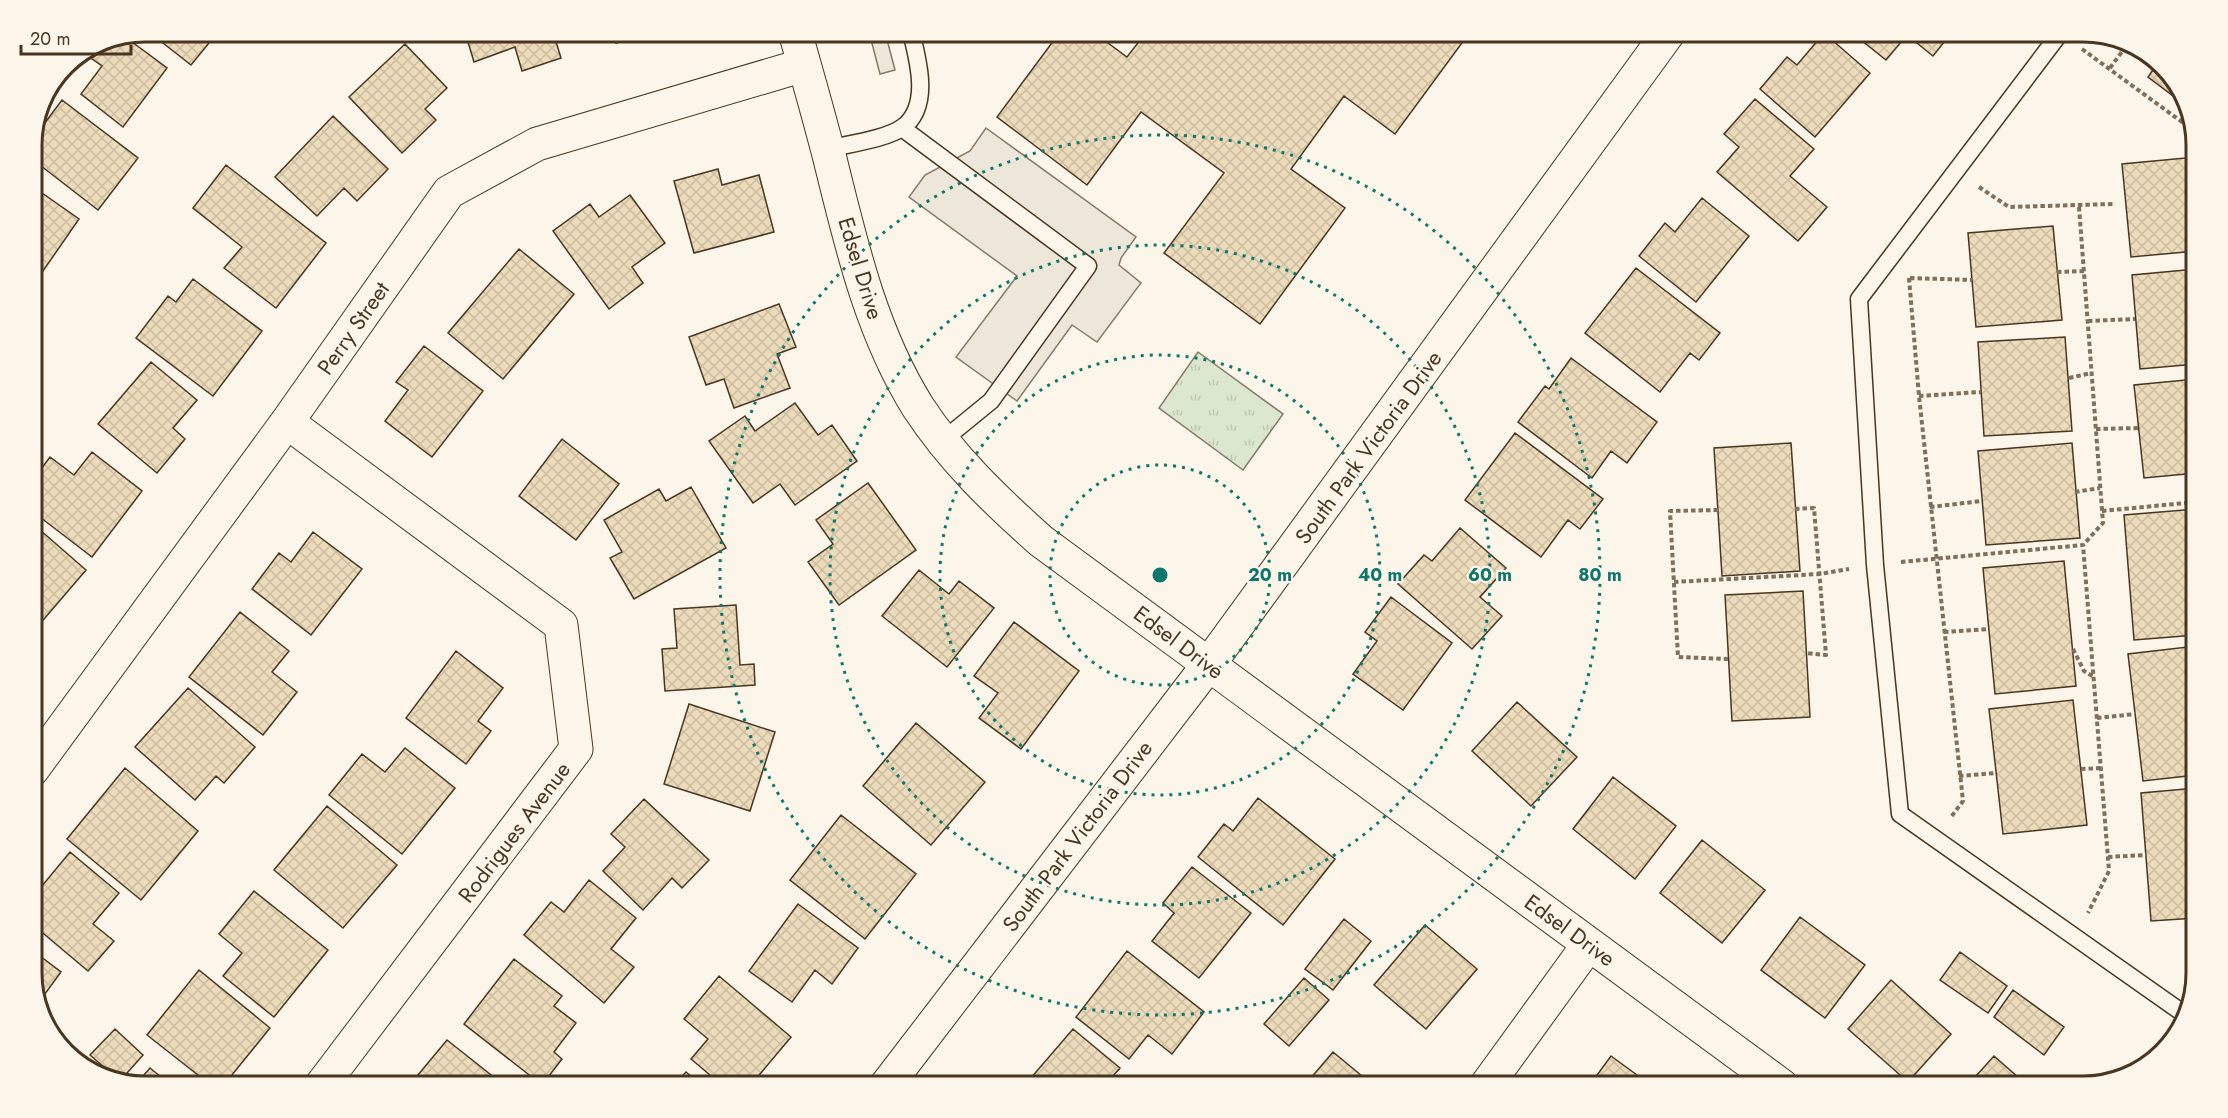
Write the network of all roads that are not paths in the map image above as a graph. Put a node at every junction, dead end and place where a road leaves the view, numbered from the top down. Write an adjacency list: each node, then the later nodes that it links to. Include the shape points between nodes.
1 (798, 42): 5 (street, Edsel Drive)
2 (913, 42): 6 (lane, via 921,70 914,115)
3 (1662, 42): 10 (street, South Park Victoria Drive)
4 (2053, 42): 13 (lane, via 1859,299 1875,565 1900,814)
5 (804, 66): 7 (street, Edsel Drive); 8 (street, Perry Street, via 537,144 449,192)
6 (902, 128): 7 (lane); 9 (lane, via 1088,266 991,401)
7 (828, 149): 9 (street, Edsel Drive, via 866,293 892,358)
8 (287, 422): 11 (street, Perry Street); 14 (street, Rodrigues Avenue, via 561,625 576,749)
9 (942, 441): 10 (street, Edsel Drive, via 991,497 1041,541)
10 (1209, 664): 12 (street, Edsel Drive); 15 (street, South Park Victoria Drive)
11 (42, 756)
12 (1589, 944): 16 (street); 17 (street, Edsel Drive)
13 (2179, 1010)
14 (329, 1076)
15 (894, 1076)
16 (1493, 1076)
17 (1768, 1076)

